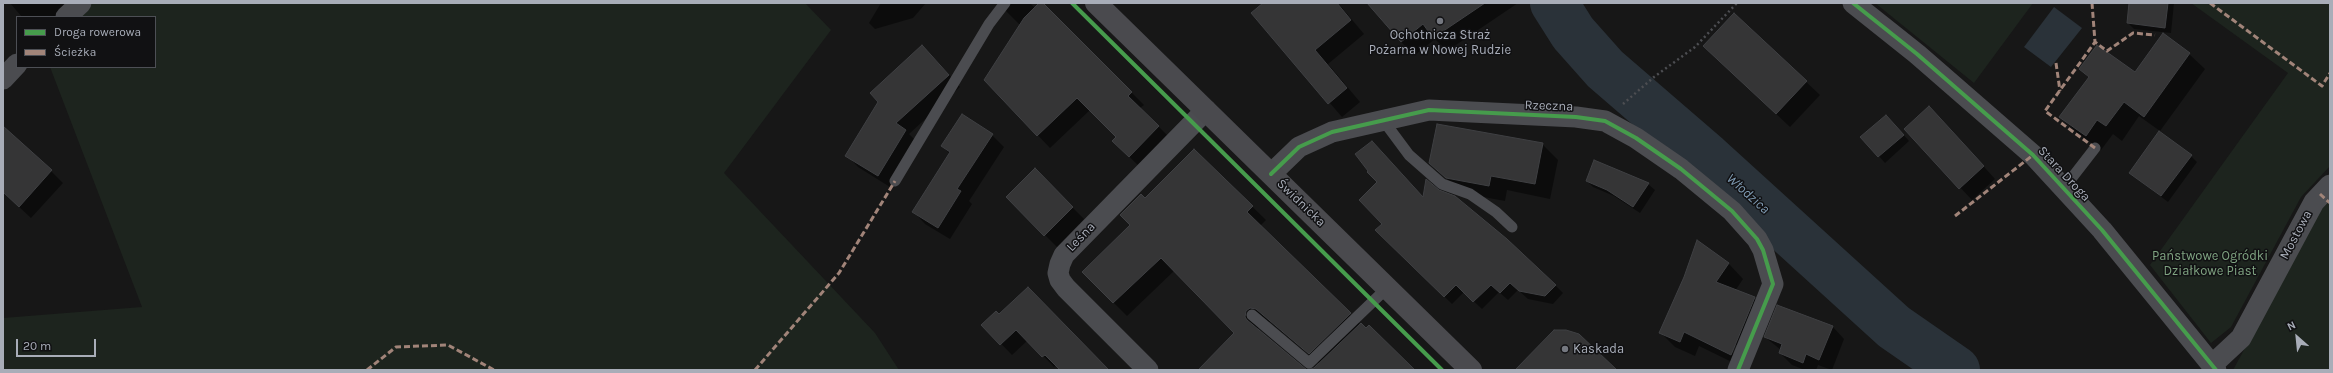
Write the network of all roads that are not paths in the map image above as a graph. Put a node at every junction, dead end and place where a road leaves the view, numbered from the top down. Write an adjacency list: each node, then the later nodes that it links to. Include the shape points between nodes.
1 (81, 3): 5 (street)
2 (1005, 3): 12 (lane)
3 (1096, 3): 8 (street, Świdnicka)
4 (1853, 3): 14 (street, Stara Droga, via 1917,54 2033,155)
5 (67, 16)
6 (16, 65): 7 (street)
7 (3, 79)
8 (1206, 110): 11 (street, Świdnicka); 19 (street, Leśna, via 1064,255 1058,272 1066,288)
9 (1383, 120): 11 (street, Rzeczna, via 1332,132 1299,147); 15 (lane, via 1409,155 1442,184 1470,194); 21 (street, Rzeczna, via 1429,110 1576,117 1605,121 1636,138 1680,169 1745,224 1757,239 1767,261 1772,284)
10 (2095, 148): 14 (lane)
11 (1271, 174): 16 (street, Świdnicka)
12 (895, 181)
13 (2330, 185): 18 (street, Mostowa, via 2314,202 2241,338)
14 (2064, 188): 18 (street, Stara Droga, via 2102,230)
15 (1512, 227)
16 (1387, 288): 17 (lane, via 1309,363); 20 (street, Świdnicka)
17 (1252, 315)
18 (2214, 368)
19 (1148, 370)
20 (1470, 370)
21 (1738, 370)

